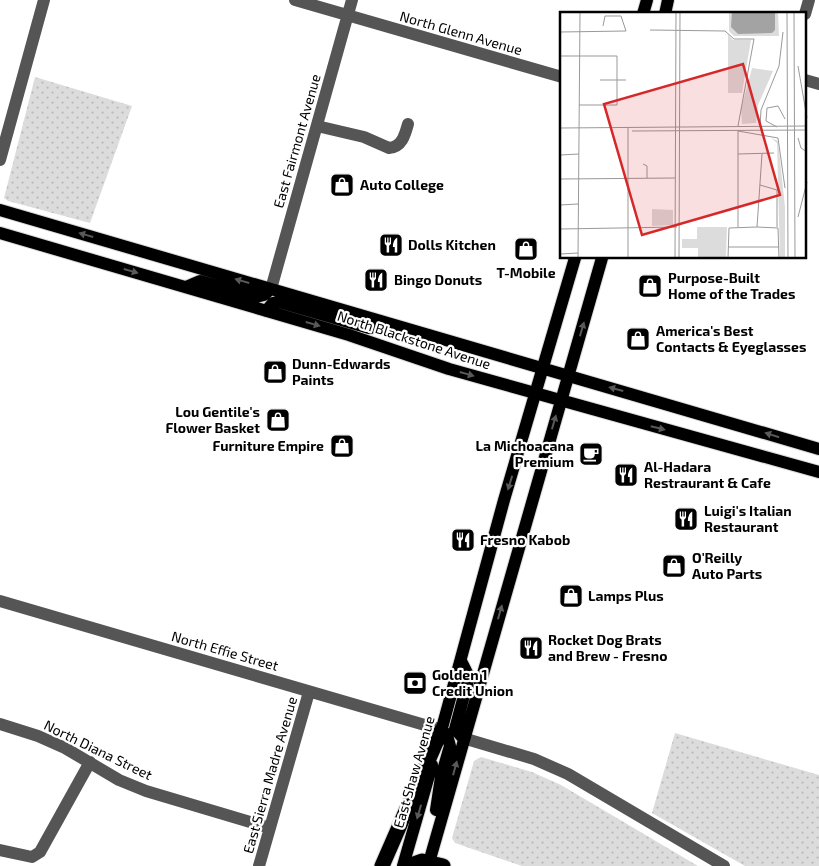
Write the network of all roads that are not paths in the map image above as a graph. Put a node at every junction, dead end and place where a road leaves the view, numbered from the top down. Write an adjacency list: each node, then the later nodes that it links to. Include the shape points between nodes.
1 (44, 0): 10 (street)
2 (295, 0): 4 (street, North Glenn Avenue)
3 (352, 0): 4 (street, East Fairmont Avenue)
4 (348, 15): 5 (street, North Glenn Avenue); 9 (street, East Fairmont Avenue)
5 (560, 76)
6 (806, 80): 7 (street)
7 (819, 84)
8 (408, 124): 9 (street, via 399,144 389,148 364,137)
9 (317, 126): 16 (street, East Fairmont Avenue)
10 (0, 160)
11 (0, 210): 16 (main road, North Blackstone Avenue, one-way to 11)
12 (0, 233): 15 (main road, North Blackstone Avenue, one-way to 15)
13 (575, 259): 19 (main road, East Shaw Avenue)
14 (602, 259): 20 (main road, one-way to 14)
15 (186, 287): 16 (main road, via 200,281 256,297); 17 (main road, North Blackstone Avenue)
16 (271, 289): 18 (main road, North Blackstone Avenue)
17 (266, 311): 18 (main road, via 273,303 279,302 369,328); 21 (main road, North Blackstone Avenue, one-way to 21)
18 (391, 324): 19 (main road, North Blackstone Avenue)
19 (543, 369): 20 (main road, North Blackstone Avenue); 21 (main road, East Shaw Avenue)
20 (568, 376): 22 (main road); 23 (main road, North Blackstone Avenue, one-way to 20)
21 (536, 394): 22 (main road, North Blackstone Avenue); 26 (main road, East Shaw Avenue, one-way to 26)
22 (560, 401): 24 (main road, North Blackstone Avenue, one-way to 24); 30 (main road, one-way to 22)
23 (819, 449)
24 (819, 472)
25 (0, 601): 27 (street, North Effie Street)
26 (461, 661): 29 (main road, East Shaw Avenue); 30 (main road, via 469,677 455,729)
27 (309, 692): 29 (street, North Effie Street); 32 (street, East Sierra Madre Avenue)
28 (0, 724): 31 (street, North Diana Street, via 38,736)
29 (442, 731): 34 (main road, via 447,734 450,746 441,776); 36 (highway); 37 (main road, East Shaw Avenue, one-way to 37)
30 (463, 738): 34 (main road, one-way to 30); 39 (street, via 534,759 568,774)
31 (90, 762): 32 (street, North Diana Street, via 119,780 168,799); 33 (street, via 40,852 32,857)
32 (270, 828): 35 (street, East Sierra Madre Avenue)
33 (0, 850)
34 (433, 865): 38 (highway, via 417,862)
35 (259, 866)
36 (382, 866)
37 (403, 866)
38 (408, 866)
39 (724, 866)

